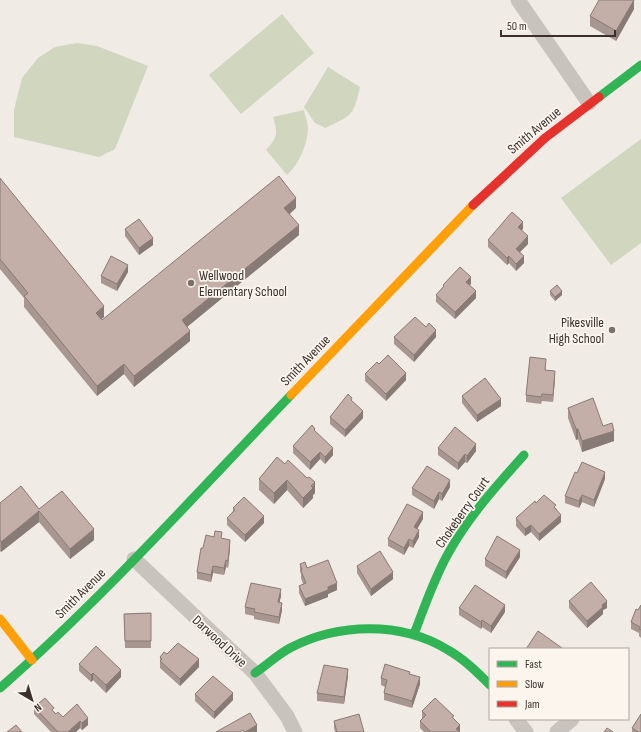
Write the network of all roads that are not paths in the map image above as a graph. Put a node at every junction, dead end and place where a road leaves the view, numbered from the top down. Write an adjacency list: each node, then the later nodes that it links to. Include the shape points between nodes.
1 (518, 0): 3 (street)
2 (641, 65): 3 (main road, Smith Avenue)
3 (589, 103): 5 (main road, Smith Avenue, via 545,138 481,197)
4 (524, 455): 7 (main road, Chokeberry Court, via 455,541 430,592)
5 (134, 559): 8 (main road, Smith Avenue); 9 (street, Darwood Drive)
6 (0, 619): 8 (main road)
7 (414, 634): 9 (main road, via 366,628 342,629 294,646); 10 (main road, via 462,658)
8 (32, 660): 11 (main road, Smith Avenue)
9 (255, 673): 14 (street, Darwood Drive, via 287,716)
10 (489, 684)
11 (0, 688)
12 (517, 720): 15 (street)
13 (571, 720): 16 (street)
14 (295, 732)
15 (526, 732)
16 (558, 732)

